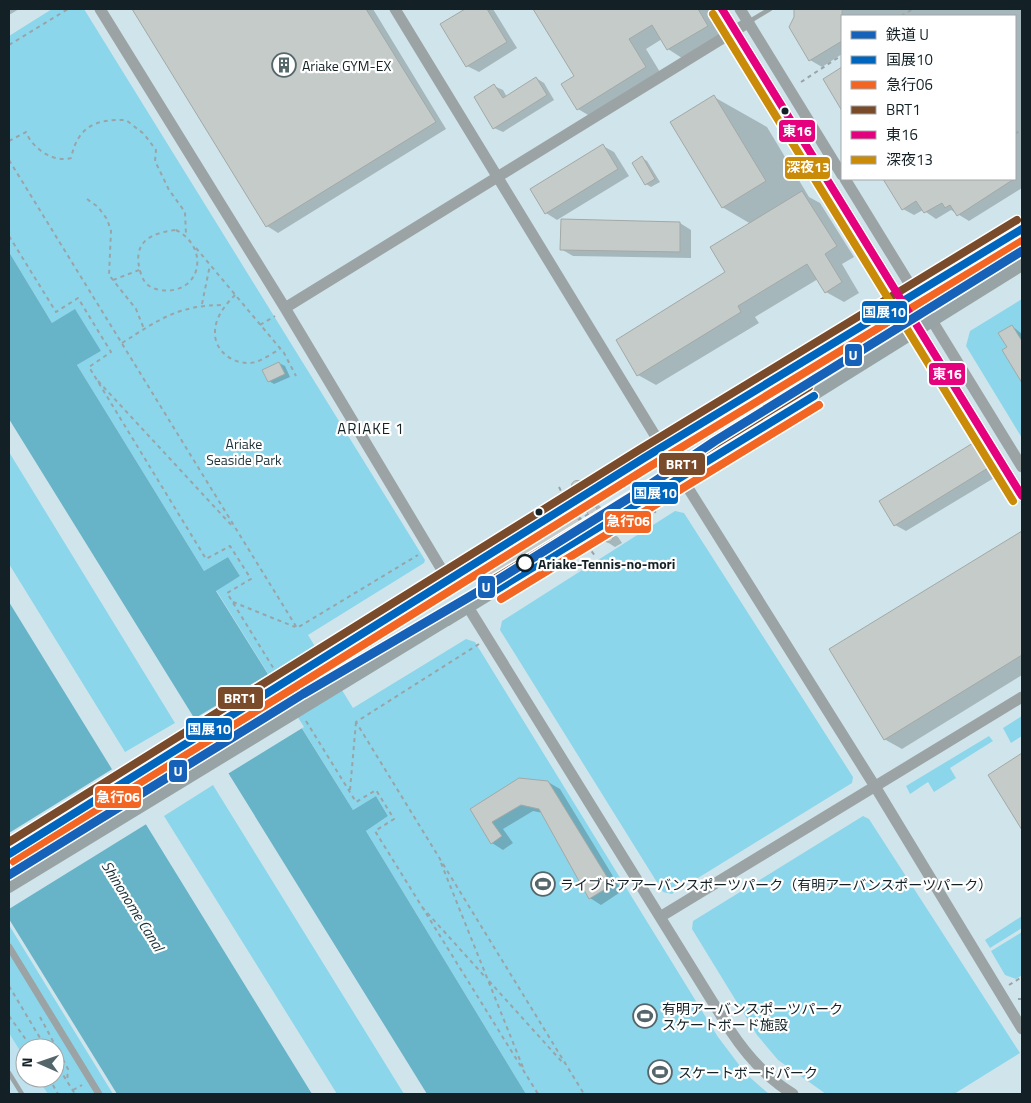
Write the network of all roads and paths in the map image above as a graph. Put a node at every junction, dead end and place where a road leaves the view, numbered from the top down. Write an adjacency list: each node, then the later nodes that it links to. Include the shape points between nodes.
1 (68, 9): 9 (path)
2 (100, 9): 31 (street)
3 (395, 9): 15 (street)
4 (722, 9): 8 (street)
5 (740, 9): 7 (street)
6 (770, 9): 7 (lane)
7 (748, 22): 8 (street); 14 (street)
8 (735, 30): 15 (street); 28 (street)
9 (9, 45)
10 (841, 56): 11 (path)
11 (801, 82)
12 (9, 141): 19 (path, via 26,132 30,142 39,150 63,160 70,158 85,129 101,121 126,120 148,138 156,150 155,161 169,190 185,212)
13 (9, 160): 36 (path)
14 (841, 173)
15 (499, 177): 31 (street); 40 (street)
16 (845, 180): 27 (street)
17 (87, 199): 25 (path, via 107,218 111,231 109,275)
18 (1019, 230): 27 (main road)
19 (186, 235): 21 (path); 24 (path, via 176,230 150,235 141,246 137,263)
20 (9, 236): 39 (path, via 56,312 78,298 112,352 89,367)
21 (195, 246): 22 (path); 24 (path, via 199,263 193,278 184,288 154,289 144,283)
22 (210, 265): 26 (path); 29 (path)
23 (1022, 265): 32 (main road)
24 (140, 270): 25 (path)
25 (113, 280): 34 (path, via 136,309)
26 (235, 294): 30 (path); 33 (path)
27 (915, 294): 28 (main road); 32 (street)
28 (902, 302): 35 (street); 40 (main road)
29 (202, 305): 30 (path); 34 (path, via 168,314)
30 (225, 305): 37 (path, via 215,332 217,344 226,356 237,362 255,362)
31 (281, 312): 33 (path); 54 (street)
32 (933, 322): 35 (main road); 41 (street)
33 (260, 324): 37 (path)
34 (144, 329): 36 (path)
35 (921, 330): 42 (main road); 44 (street)
36 (122, 344): 49 (path)
37 (280, 349): 38 (path)
38 (296, 376)
39 (95, 377): 49 (path); 55 (path, via 206,559 230,546 251,579 227,593)
40 (664, 447): 42 (street); 54 (main road)
41 (1022, 467)
42 (681, 477): 56 (main road); 63 (street)
43 (559, 487): 45 (path, bridge, via 562,493 576,485)
44 (1022, 496)
45 (592, 512): 48 (path); 50 (path, bridge)
46 (649, 512): 47 (path, via 654,509)
47 (658, 515)
48 (578, 520)
49 (238, 532): 57 (path)
50 (607, 538)
51 (600, 542): 53 (path, via 590,549)
52 (423, 552): 57 (path)
53 (595, 556)
54 (448, 580): 65 (main road, bridge)
55 (233, 602): 57 (path); 59 (path)
56 (468, 607): 67 (main road, bridge); 69 (street)
57 (297, 628)
58 (479, 644): 62 (path)
59 (278, 676)
60 (1022, 697): 63 (street)
61 (304, 717): 64 (path)
62 (356, 722): 64 (path); 66 (path)
63 (876, 788): 69 (street); 77 (street)
64 (350, 791): 68 (path, via 356,802 376,790 394,818 374,831)
65 (9, 854)
66 (438, 857): 72 (path); 80 (path)
67 (9, 887)
68 (419, 903): 72 (path); 82 (path)
69 (660, 917): 92 (street, via 746,1053)
70 (9, 947): 84 (street)
71 (1022, 977): 73 (path)
72 (487, 979): 80 (path); 82 (path)
73 (1009, 985)
74 (9, 986): 79 (path)
75 (36, 1011): 85 (path, via 68,1069)
76 (9, 1016): 78 (path)
77 (1022, 1029)
78 (25, 1038)
79 (40, 1038)
80 (567, 1067): 91 (path)
81 (9, 1073): 87 (lane)
82 (527, 1077): 90 (path)
83 (65, 1079): 85 (path)
84 (90, 1080): 86 (path); 89 (street)
85 (67, 1082): 86 (path)
86 (72, 1091): 88 (path)
87 (22, 1094)
88 (74, 1094)
89 (99, 1094)
90 (538, 1094)
91 (584, 1094)
92 (793, 1094)

